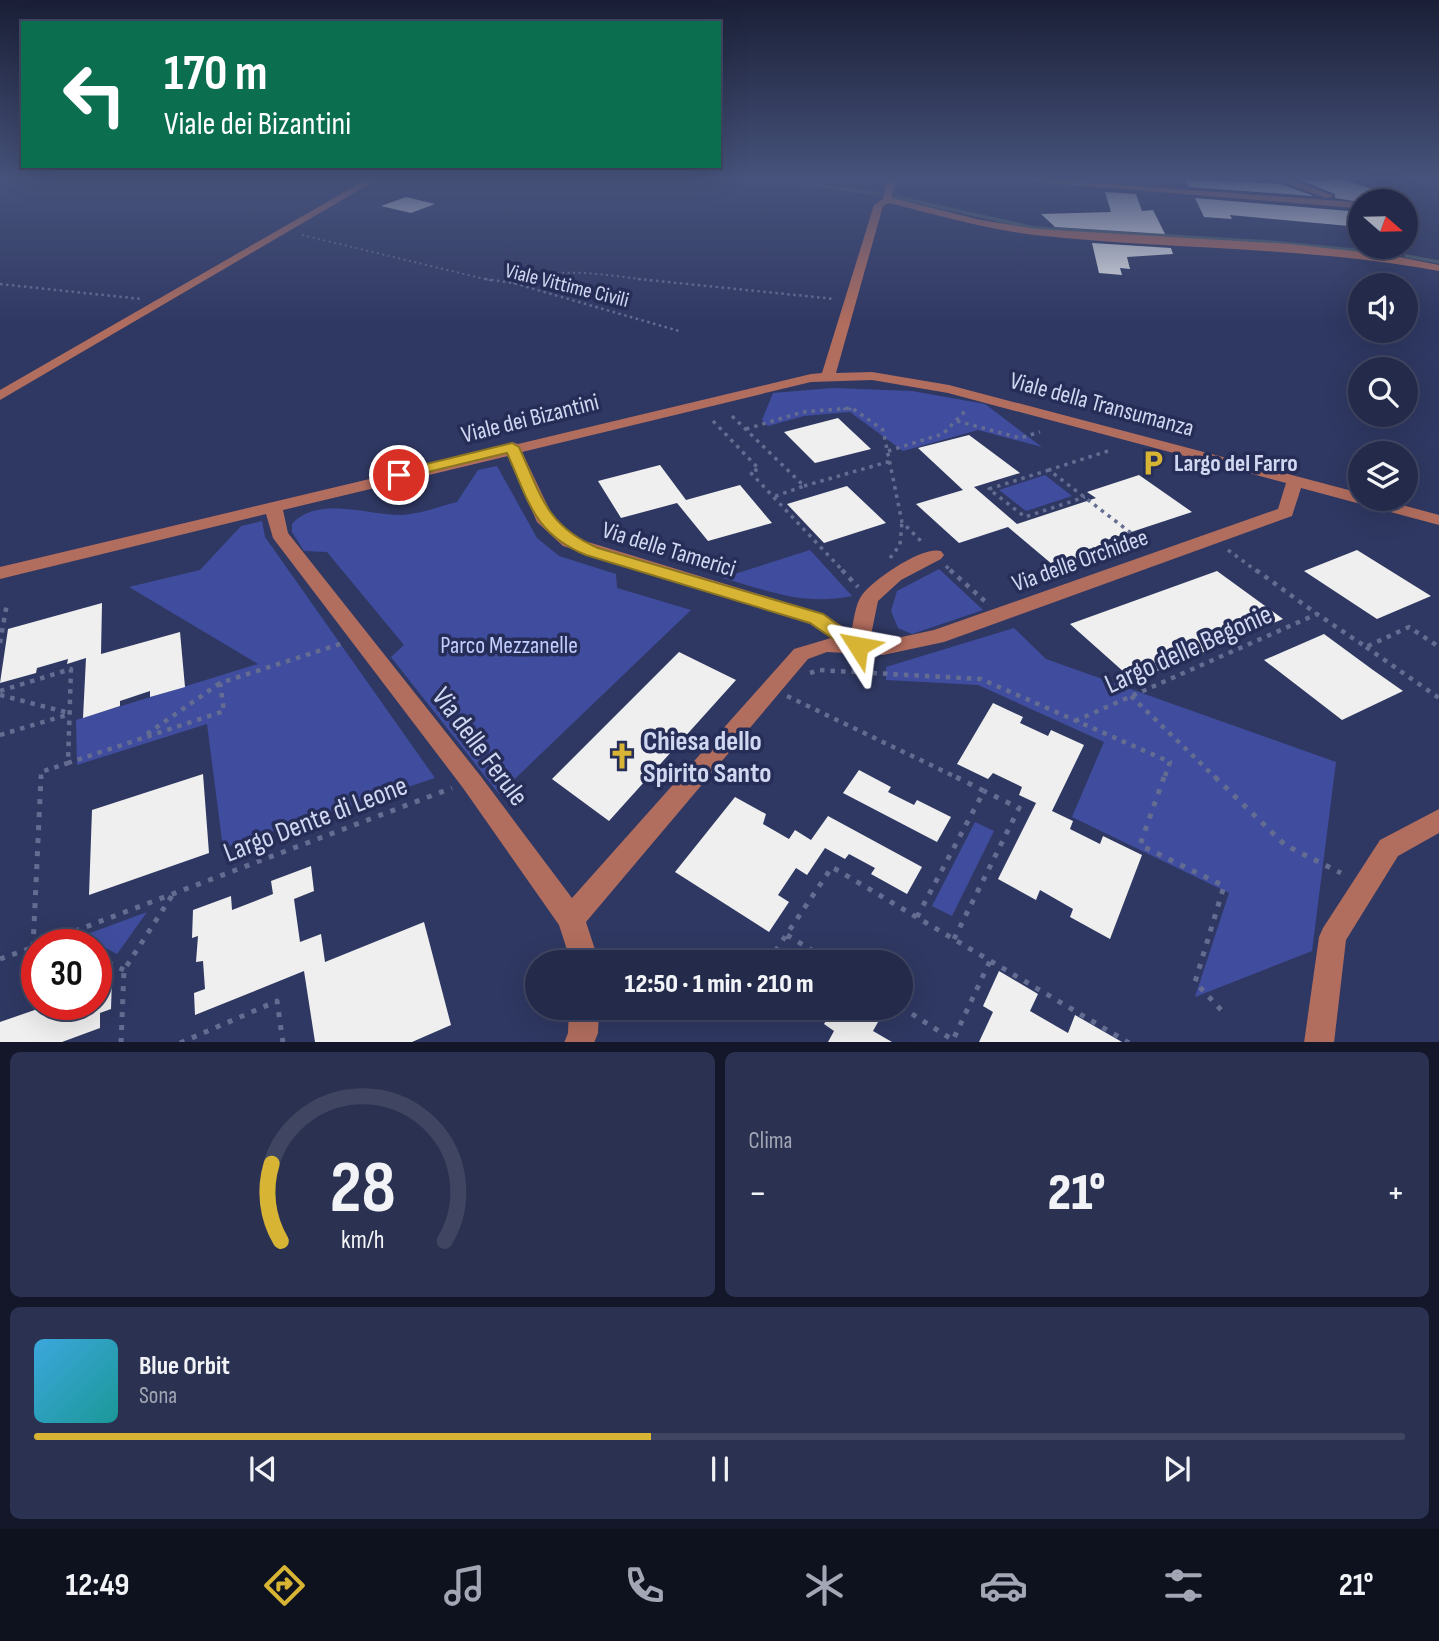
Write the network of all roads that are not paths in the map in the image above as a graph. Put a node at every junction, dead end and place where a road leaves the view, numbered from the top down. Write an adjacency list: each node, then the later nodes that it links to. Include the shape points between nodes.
1 (288, 228): 8 (street)
2 (872, 228): 7 (street)
3 (1017, 228): 4 (street)
4 (1348, 251)
5 (1414, 259): 6 (street)
6 (1439, 268)
7 (828, 378): 9 (street, Viale dei Bizantini, via 791,380); 10 (street, Viale della Transumanza, via 872,376 977,397)
8 (0, 397)
9 (512, 447): 12 (street, Viale dei Bizantini); 17 (street, Via delle Tamerici, via 546,522 569,542 817,619)
10 (1295, 481): 11 (street, Viale della Transumanza); 17 (street, Via delle Orchidee, via 1286,512 937,637 883,648)
11 (1348, 496)
12 (273, 506): 16 (street, Viale dei Bizantini); 19 (street, Via delle Ferule, via 279,534 471,781)
13 (1405, 511): 14 (street, Viale della Transumanza)
14 (1439, 520)
15 (935, 555): 17 (street, via 894,576 869,599)
16 (0, 573)
17 (858, 646): 19 (street, Via delle Orchidee, via 826,645 801,654 784,691)
18 (1439, 820): 23 (street, via 1389,848 1333,937)
19 (571, 919): 20 (street, Via delle Ferule)
20 (581, 950)
21 (584, 1020): 22 (street)
22 (579, 1042)
23 (1319, 1042)

